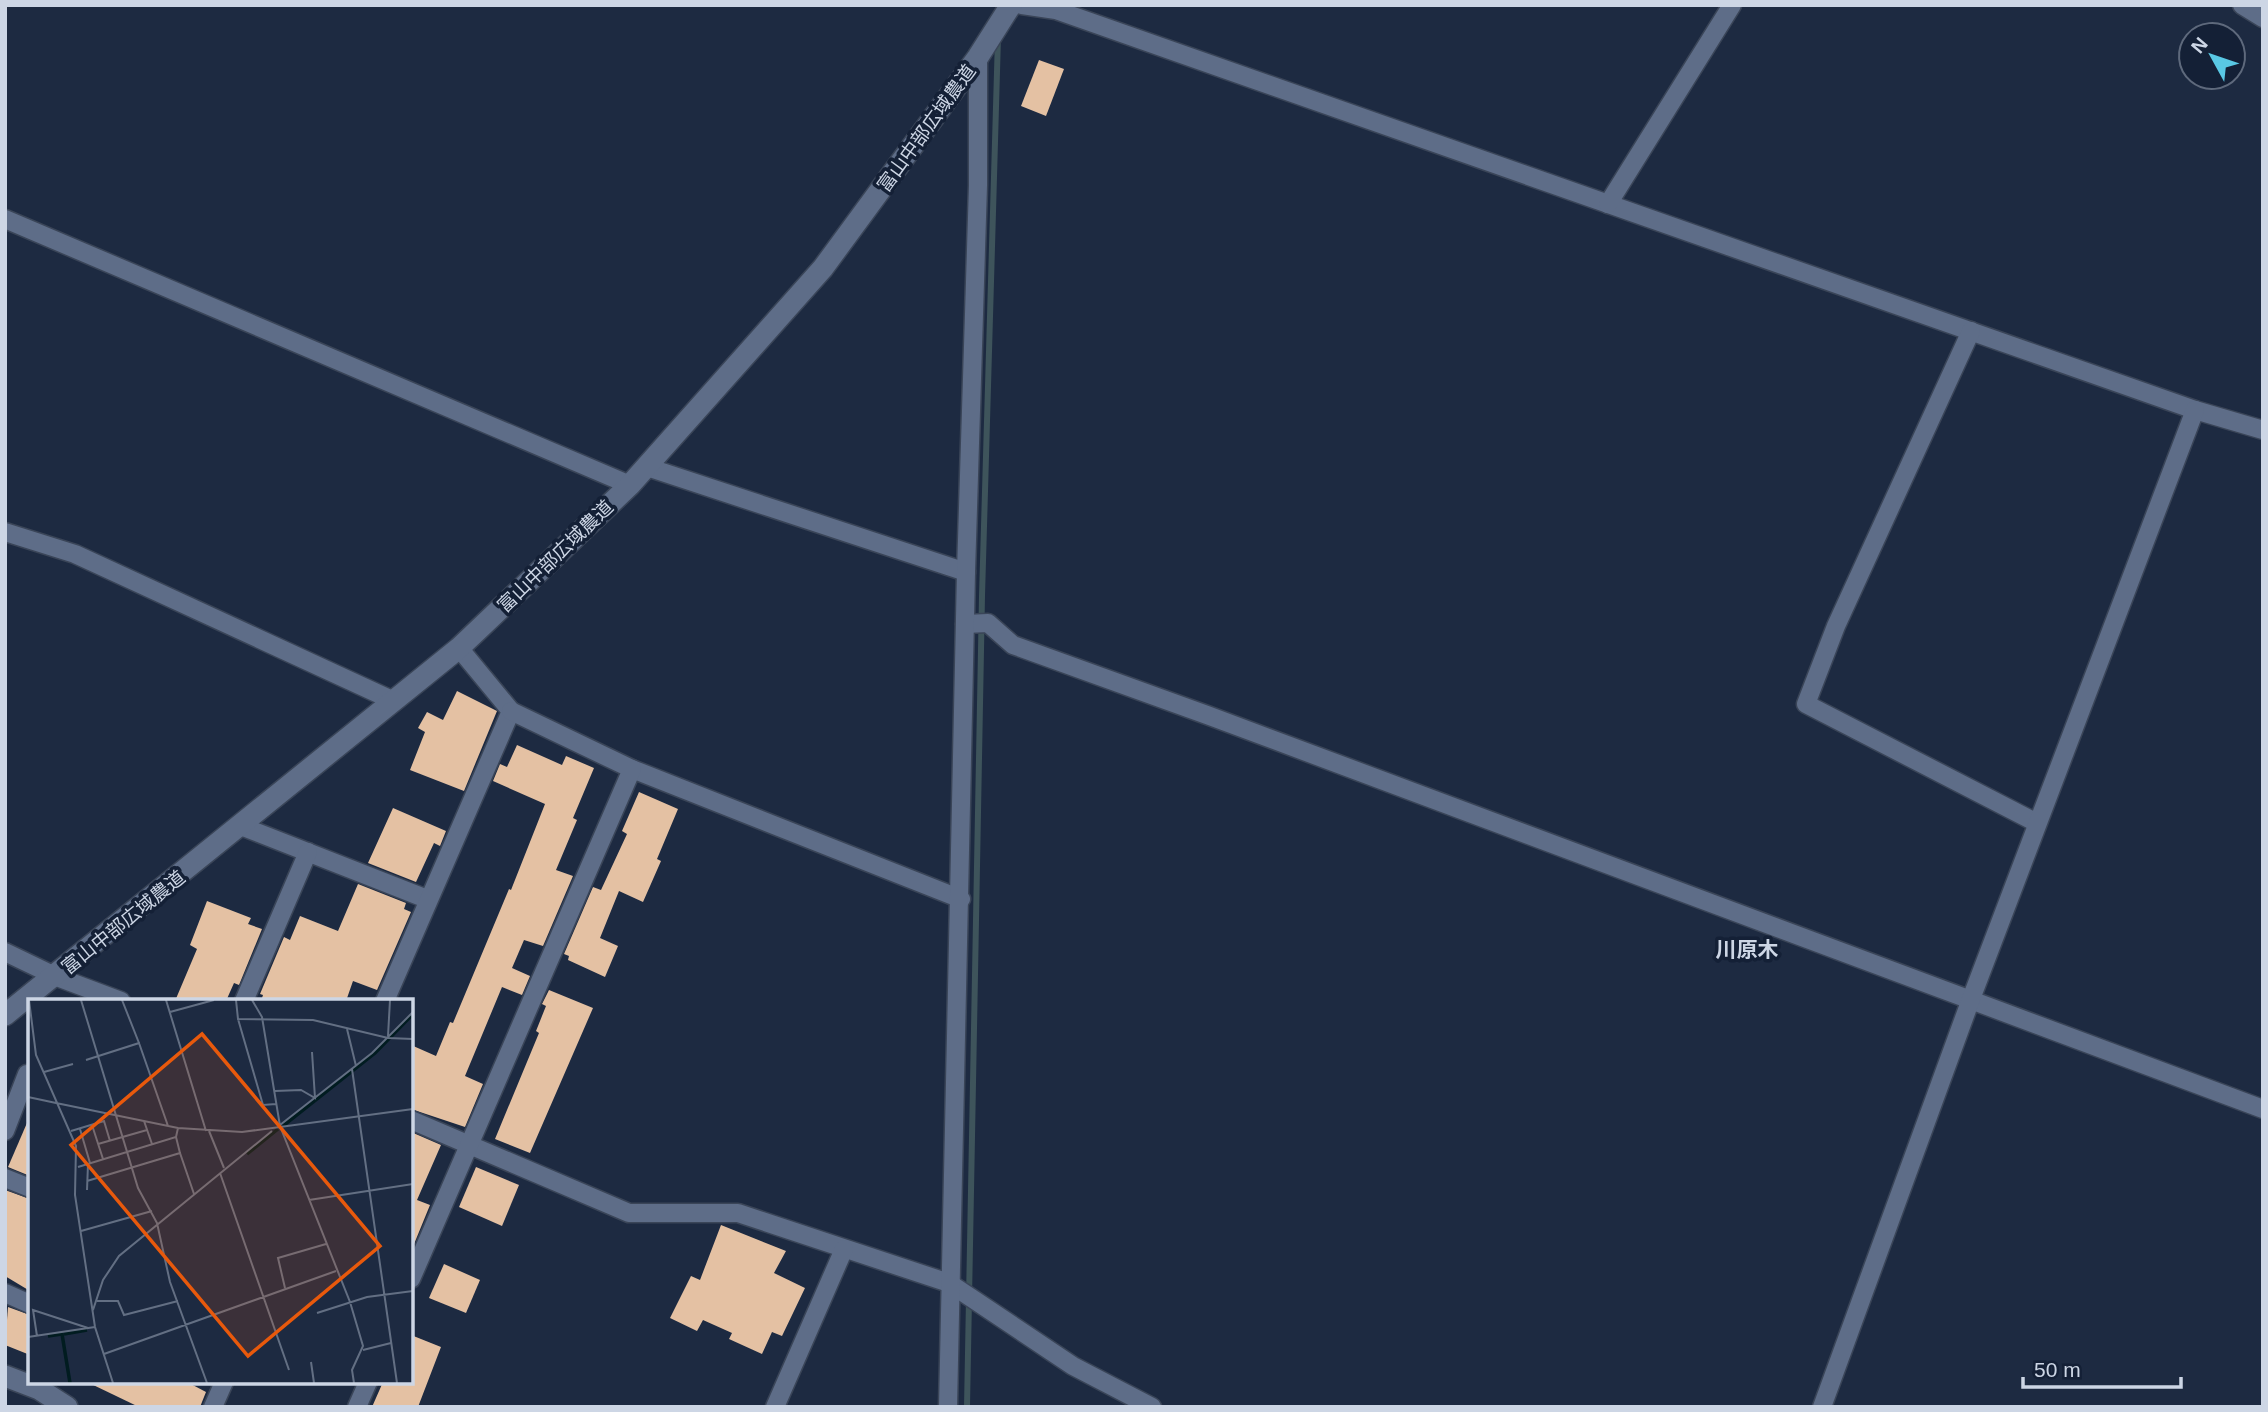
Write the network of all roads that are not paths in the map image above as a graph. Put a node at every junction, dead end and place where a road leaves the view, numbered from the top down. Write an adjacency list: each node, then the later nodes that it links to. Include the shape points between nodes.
1 (1011, 5): 6 (street, 富山中部広域農道)
2 (1022, 5): 7 (street, via 1056,10)
3 (1732, 5): 7 (street)
4 (2242, 5): 5 (street)
5 (2263, 18)
6 (978, 57): 12 (street, 富山中部広域農道, via 823,268); 15 (street)
7 (1608, 204): 9 (street)
8 (5, 219): 13 (street)
9 (1971, 331): 10 (street); 21 (street, via 1836,626 1806,704)
10 (2195, 410): 11 (street); 21 (street)
11 (2263, 430)
12 (647, 467): 13 (street, 富山中部広域農道); 15 (street)
13 (631, 485): 17 (street, 富山中部広域農道)
14 (5, 532): 18 (street, via 75,554)
15 (966, 572): 16 (street)
16 (965, 624): 25 (street); 31 (street, via 988,623 1013,645)
17 (459, 648): 18 (street, 富山中部広域農道); 19 (street)
18 (394, 701): 22 (street, 富山中部広域農道)
19 (511, 711): 20 (street); 24 (street)
20 (632, 769): 25 (street); 37 (street)
21 (2037, 823): 31 (street)
22 (241, 826): 23 (street); 27 (street, 富山中部広域農道)
23 (308, 852): 24 (street); 29 (street)
24 (427, 899): 30 (street)
25 (961, 899): 42 (street)
26 (5, 952): 27 (street)
27 (57, 976): 28 (street); 32 (street, 富山中部広域農道)
28 (116, 999)
29 (245, 999)
30 (386, 999)
31 (1970, 999): 34 (street); 52 (street)
32 (5, 1015)
33 (28, 1074): 36 (street)
34 (2263, 1109)
35 (413, 1121): 37 (street)
36 (5, 1131)
37 (467, 1146): 40 (street, via 629,1213 738,1213); 41 (street)
38 (5, 1178): 39 (street)
39 (28, 1187)
40 (844, 1249): 42 (street); 49 (street)
41 (413, 1274)
42 (949, 1283): 50 (street); 51 (street, via 1073,1366)
43 (5, 1293): 44 (street)
44 (28, 1303)
45 (5, 1376): 47 (street, via 39,1389)
46 (367, 1384): 48 (street)
47 (67, 1407)
48 (357, 1407)
49 (775, 1407)
50 (948, 1407)
51 (1152, 1407)
52 (1822, 1407)

